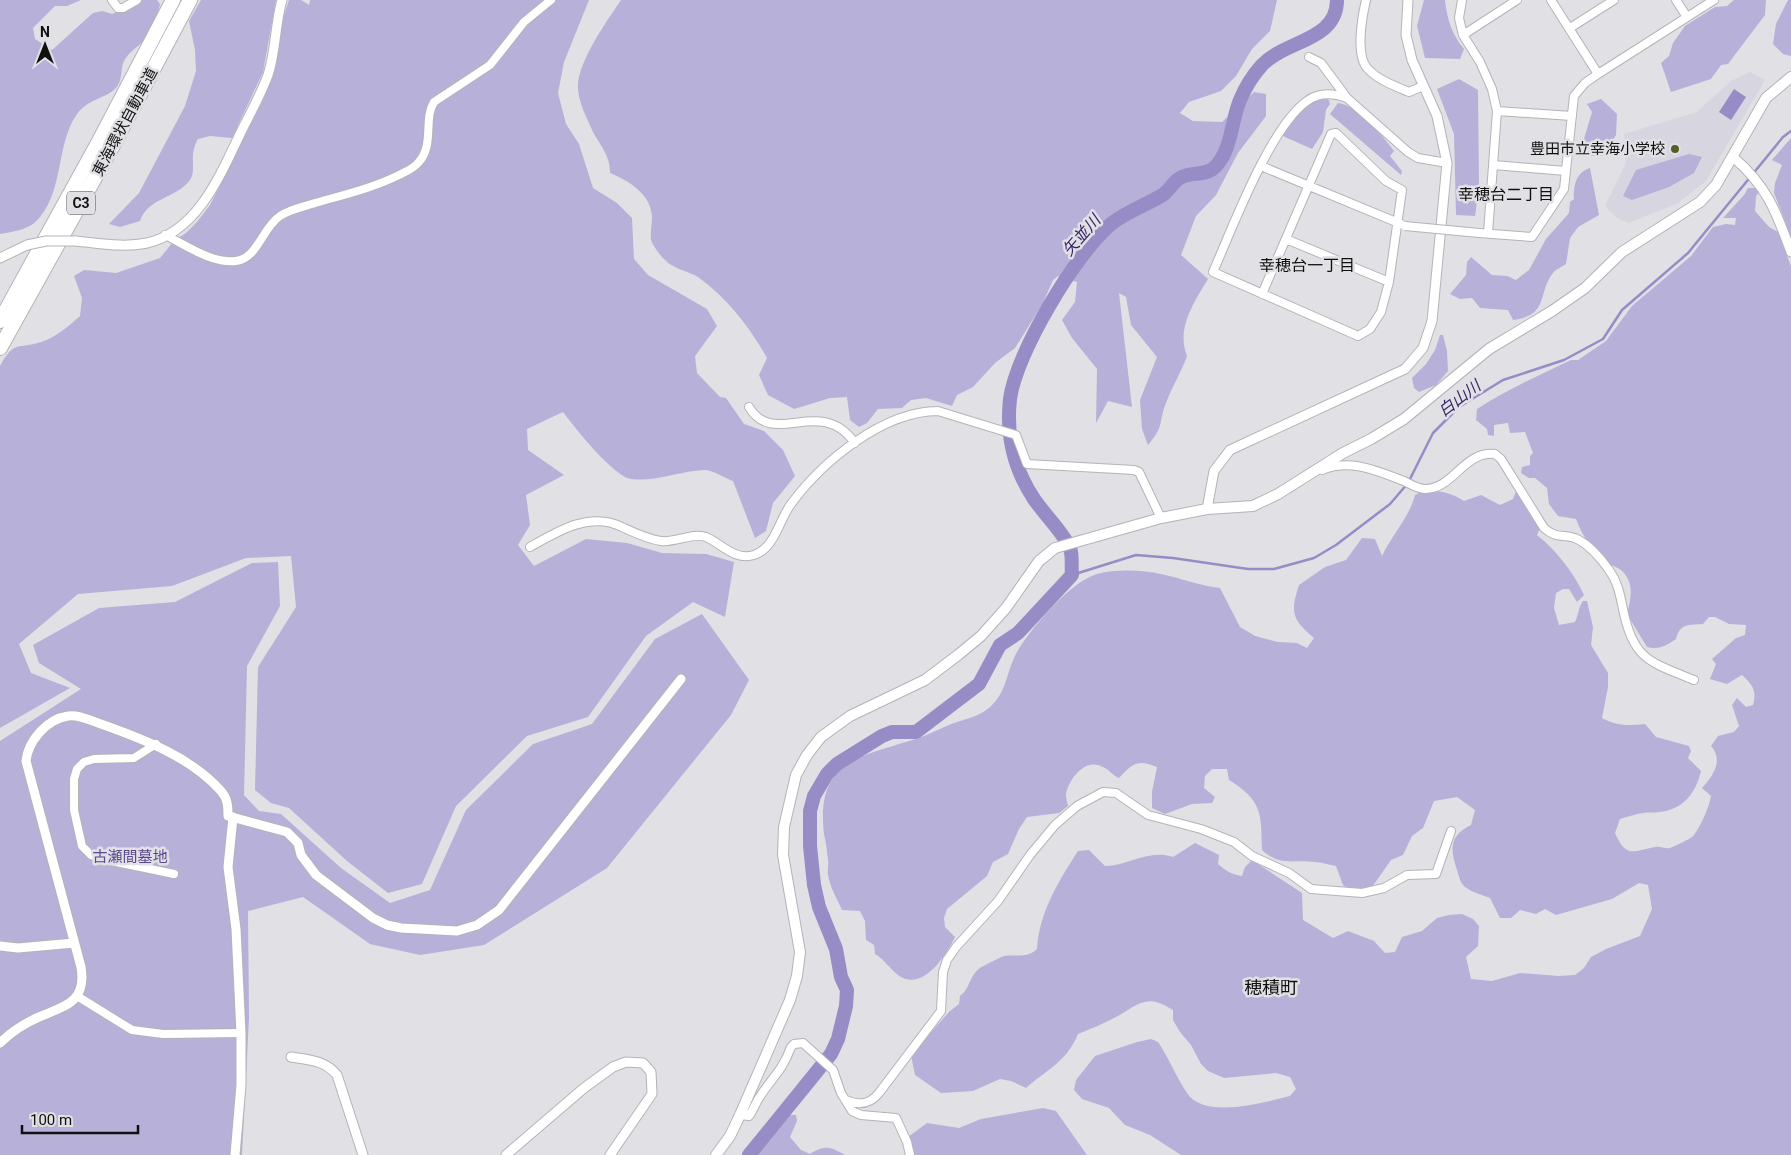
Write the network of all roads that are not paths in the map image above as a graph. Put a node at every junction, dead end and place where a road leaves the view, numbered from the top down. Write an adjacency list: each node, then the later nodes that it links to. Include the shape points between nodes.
1 (112, 0): 2 (street, via 118,8)
2 (137, 0)
3 (173, 0): 39 (highway, 東海環状自動車道 / C3)
4 (190, 0): 40 (highway, 東海環状自動車道 / C3)
5 (282, 0): 33 (street, via 268,73 258,99 204,202)
6 (551, 0): 33 (street, via 524,22 487,68 476,72 434,102 425,153 417,165 389,180 287,212 270,224 252,252 243,259 218,261)
7 (1366, 0): 21 (street, via 1361,56 1367,68 1409,92)
8 (1408, 0): 21 (street, via 1406,35)
9 (1462, 0): 17 (street, via 1459,18)
10 (1517, 0): 17 (street)
11 (1551, 0): 16 (street)
12 (1614, 0): 16 (street)
13 (1676, 0): 15 (street)
14 (1714, 0): 15 (street)
15 (1687, 17): 19 (street)
16 (1570, 28): 19 (street)
17 (1463, 35): 23 (street, via 1480,62)
18 (1309, 57): 22 (street, via 1321,63)
19 (1598, 74): 24 (street, via 1574,96)
20 (1791, 77): 25 (main road, via 1766,98)
21 (1423, 86): 26 (street, via 1437,116)
22 (1346, 98): 26 (street, via 1408,152 1418,158); 28 (street, via 1335,93 1307,100 1276,138)
23 (1497, 111): 24 (street); 27 (street)
24 (1572, 116): 29 (street)
25 (1733, 157): 35 (street, via 1760,183 1774,208); 43 (main road, via 1716,185 1700,202 1622,252 1585,288 1552,311 1489,349 1404,419)
26 (1447, 163): 44 (street, via 1432,322 1423,348 1405,368 1391,376 1230,450 1214,471)
27 (1494, 165): 29 (street); 32 (street)
28 (1261, 166): 30 (street); 38 (street, via 1213,272)
29 (1566, 171): 32 (street, via 1559,199 1532,237)
30 (1307, 185): 31 (street); 31 (street, via 1331,134 1338,134 1386,182 1402,190); 34 (street)
31 (1401, 225): 32 (street, bridge); 37 (street)
32 (1488, 233)
33 (165, 235): 36 (street, bridge, via 127,246 46,242)
34 (1286, 239): 37 (street); 38 (street)
35 (1791, 252)
36 (0, 258)
37 (1389, 282): 38 (street, via 1376,322 1358,336)
38 (1262, 294)
39 (0, 321)
40 (0, 348)
41 (749, 407): 42 (street, via 762,422 833,423)
42 (855, 443): 45 (street, via 878,427 902,418 938,411 1016,435 1027,464 1139,472); 46 (street, via 827,463 804,487 768,545 752,556 739,556 705,537 661,541 608,522 583,522 562,529)
43 (1312, 474): 44 (main road, via 1253,506); 48 (street, via 1339,465 1358,465 1426,489 1441,485 1479,455 1495,454 1544,528 1552,536 1578,540 1610,570 1620,592 1628,634 1644,656)
44 (1207, 509): 45 (main road)
45 (1161, 518): 62 (main road, via 1055,548 1039,561 982,636 925,680 830,729 806,755 792,787 782,843 800,952 798,976)
46 (530, 547)
47 (681, 679): 50 (street, via 499,910 484,922 468,928 444,931 380,923 316,875 301,855 298,843 287,832)
48 (1694, 680)
49 (156, 744): 50 (street, via 189,764 222,791 228,802 228,816); 52 (street, via 134,758 84,762 74,779 74,810 82,846 91,855); 53 (street, via 81,717 69,716 45,728 29,746 27,768)
50 (233, 817): 58 (street, via 228,867 236,929)
51 (1451, 831): 61 (street, via 1436,874 1408,875 1384,888 1362,893 1320,891 1306,887 1289,873 1260,861 1234,842 1201,829 1148,815 1116,793 1097,795 1066,813 1030,855 998,901 956,947 943,972 941,1011 879,1093 862,1104)
52 (174, 874)
53 (74, 943): 55 (street); 57 (street, via 82,975)
54 (0, 946): 55 (street)
55 (18, 948): 56 (street)
56 (0, 952)
57 (77, 996): 58 (street, via 132,1030 163,1034); 59 (street, via 67,1006 23,1025)
58 (241, 1033): 63 (street, via 241,1085)
59 (0, 1043)
60 (291, 1058): 64 (street, via 320,1063 336,1074)
61 (846, 1100): 62 (street, via 833,1070 807,1046 799,1043 794,1044 782,1070 760,1096 751,1114); 68 (street, via 852,1111 861,1115 896,1118)
62 (740, 1115): 67 (main road)
63 (235, 1155)
64 (363, 1155)
65 (506, 1155): 66 (street, via 613,1067 626,1062 643,1063 651,1072 652,1094)
66 (610, 1155)
67 (716, 1155)
68 (910, 1155)

